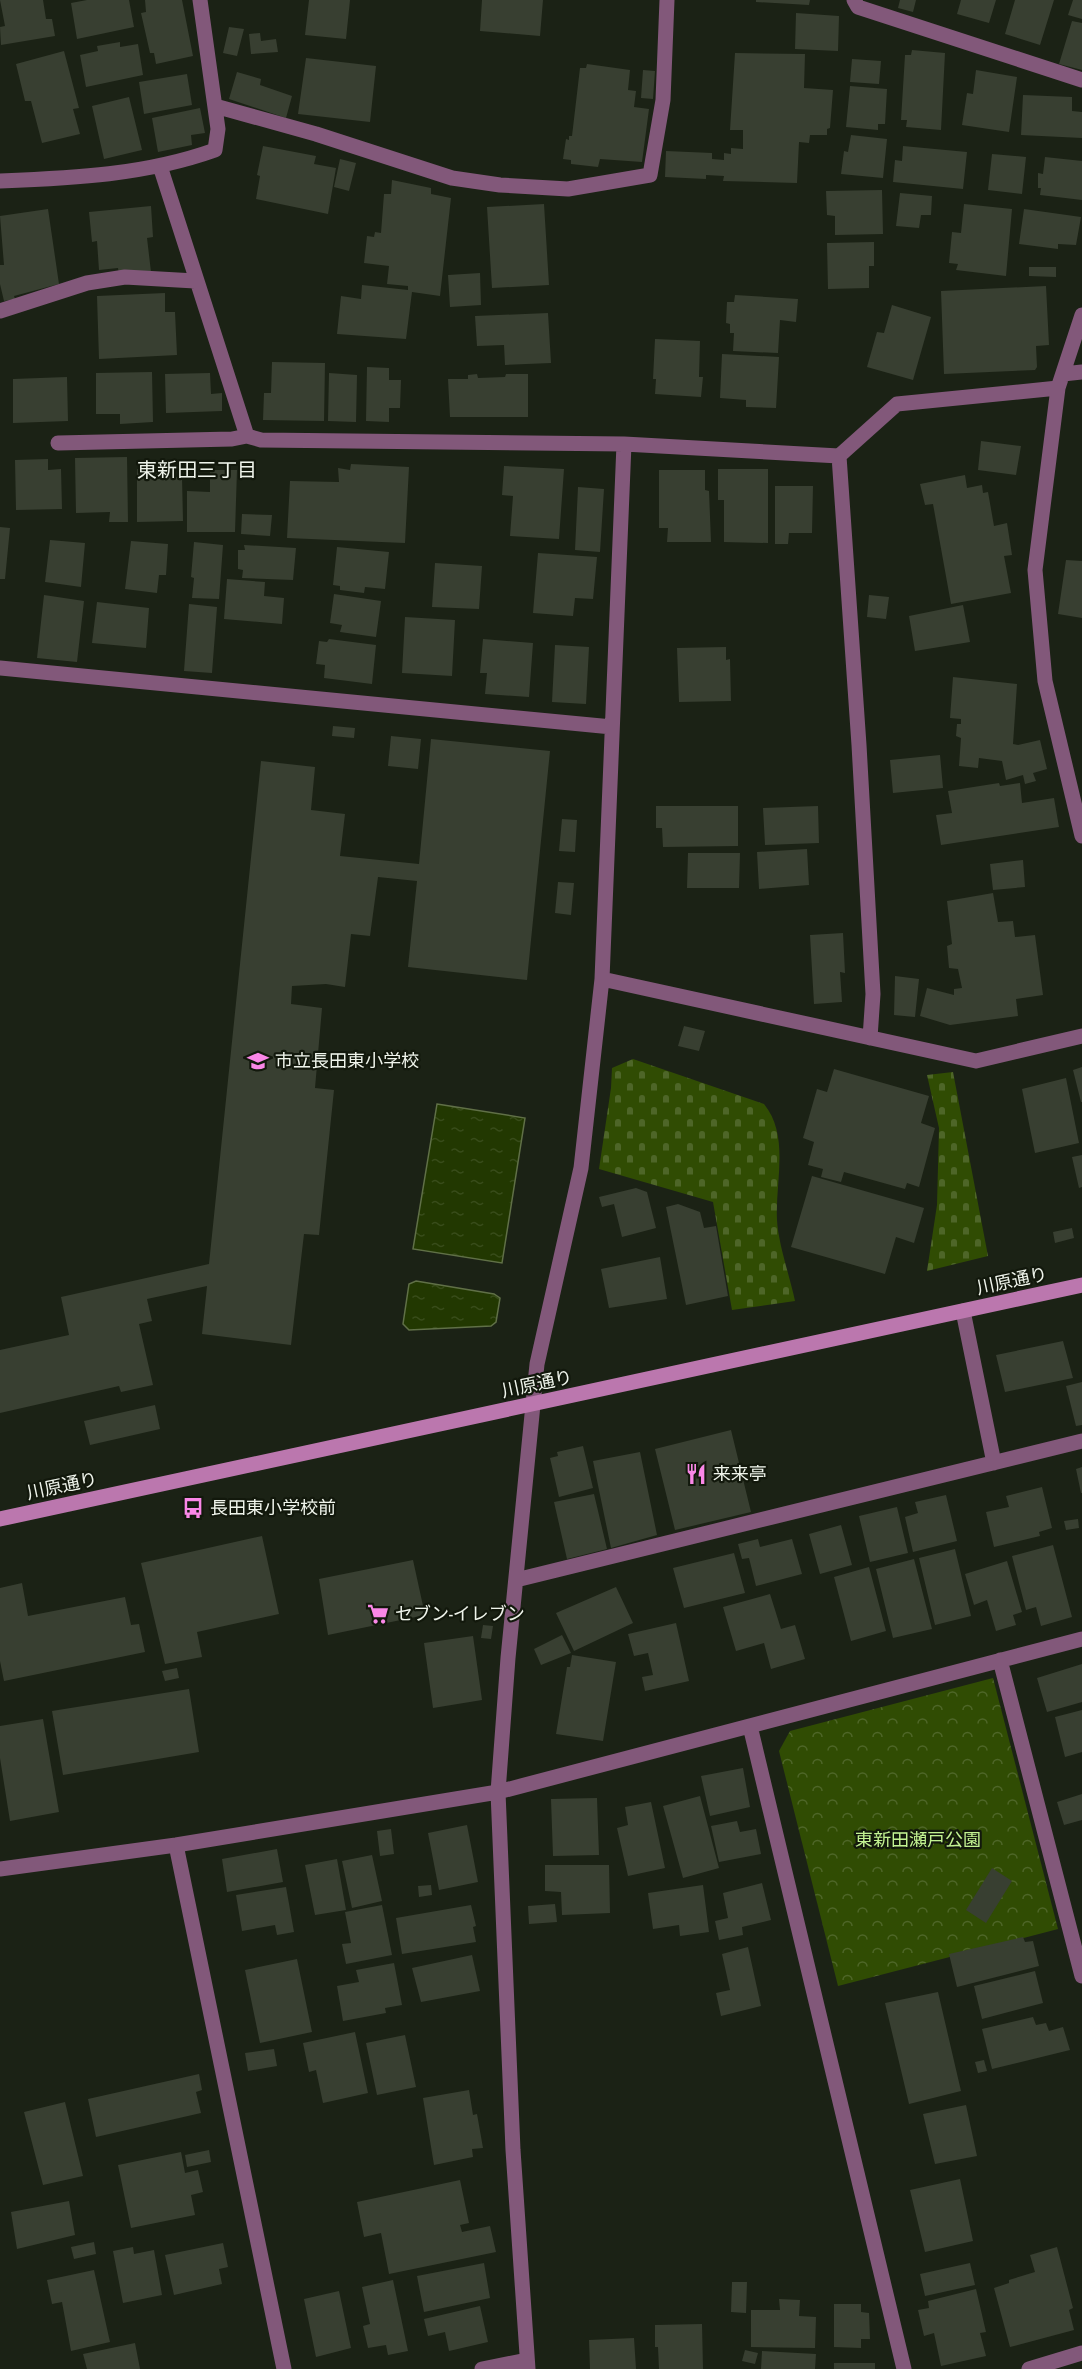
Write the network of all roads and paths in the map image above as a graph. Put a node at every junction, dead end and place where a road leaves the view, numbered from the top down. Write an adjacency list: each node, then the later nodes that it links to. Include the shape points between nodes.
1 (200, 0): 5 (street)
2 (667, 0): 5 (street, via 663,100 650,175 568,189 452,178)
3 (854, 0): 4 (street, via 858,7)
4 (1082, 80)
5 (215, 106): 6 (street, via 219,129 215,150)
6 (160, 166): 7 (street, via 92,177); 8 (street)
7 (0, 181)
8 (195, 281): 9 (street, via 125,277 87,283); 13 (street)
9 (0, 311)
10 (1082, 315): 12 (street)
11 (1082, 372): 12 (street)
12 (1060, 381): 16 (street, via 897,404); 19 (street, via 1035,570 1045,681)
13 (247, 436): 14 (street); 15 (street, via 261,440)
14 (58, 443)
15 (624, 444): 16 (street); 18 (street)
16 (839, 456): 22 (street, via 873,994)
17 (0, 668): 18 (street)
18 (612, 727): 20 (street)
19 (1082, 836)
20 (602, 979): 22 (street); 25 (street, via 580,1168 537,1364)
21 (1082, 1036): 22 (street, via 976,1061)
22 (870, 1038)
23 (1082, 1285): 24 (street, 川原通り)
24 (963, 1311): 25 (street, 川原通り); 27 (street)
25 (532, 1405): 28 (street, 川原通り); 29 (street)
26 (1082, 1441): 27 (street)
27 (994, 1463): 29 (street)
28 (0, 1519)
29 (516, 1580): 33 (street)
30 (1082, 1639): 31 (street)
31 (1000, 1660): 32 (street); 36 (street)
32 (750, 1726): 33 (street); 41 (street)
33 (498, 1792): 34 (street); 38 (street, via 513,2150)
34 (176, 1845): 35 (street); 39 (street)
35 (0, 1869)
36 (1082, 1976)
37 (1082, 2353): 42 (street)
38 (528, 2364): 40 (street)
39 (284, 2369)
40 (482, 2369)
41 (904, 2369)
42 (1029, 2369)

